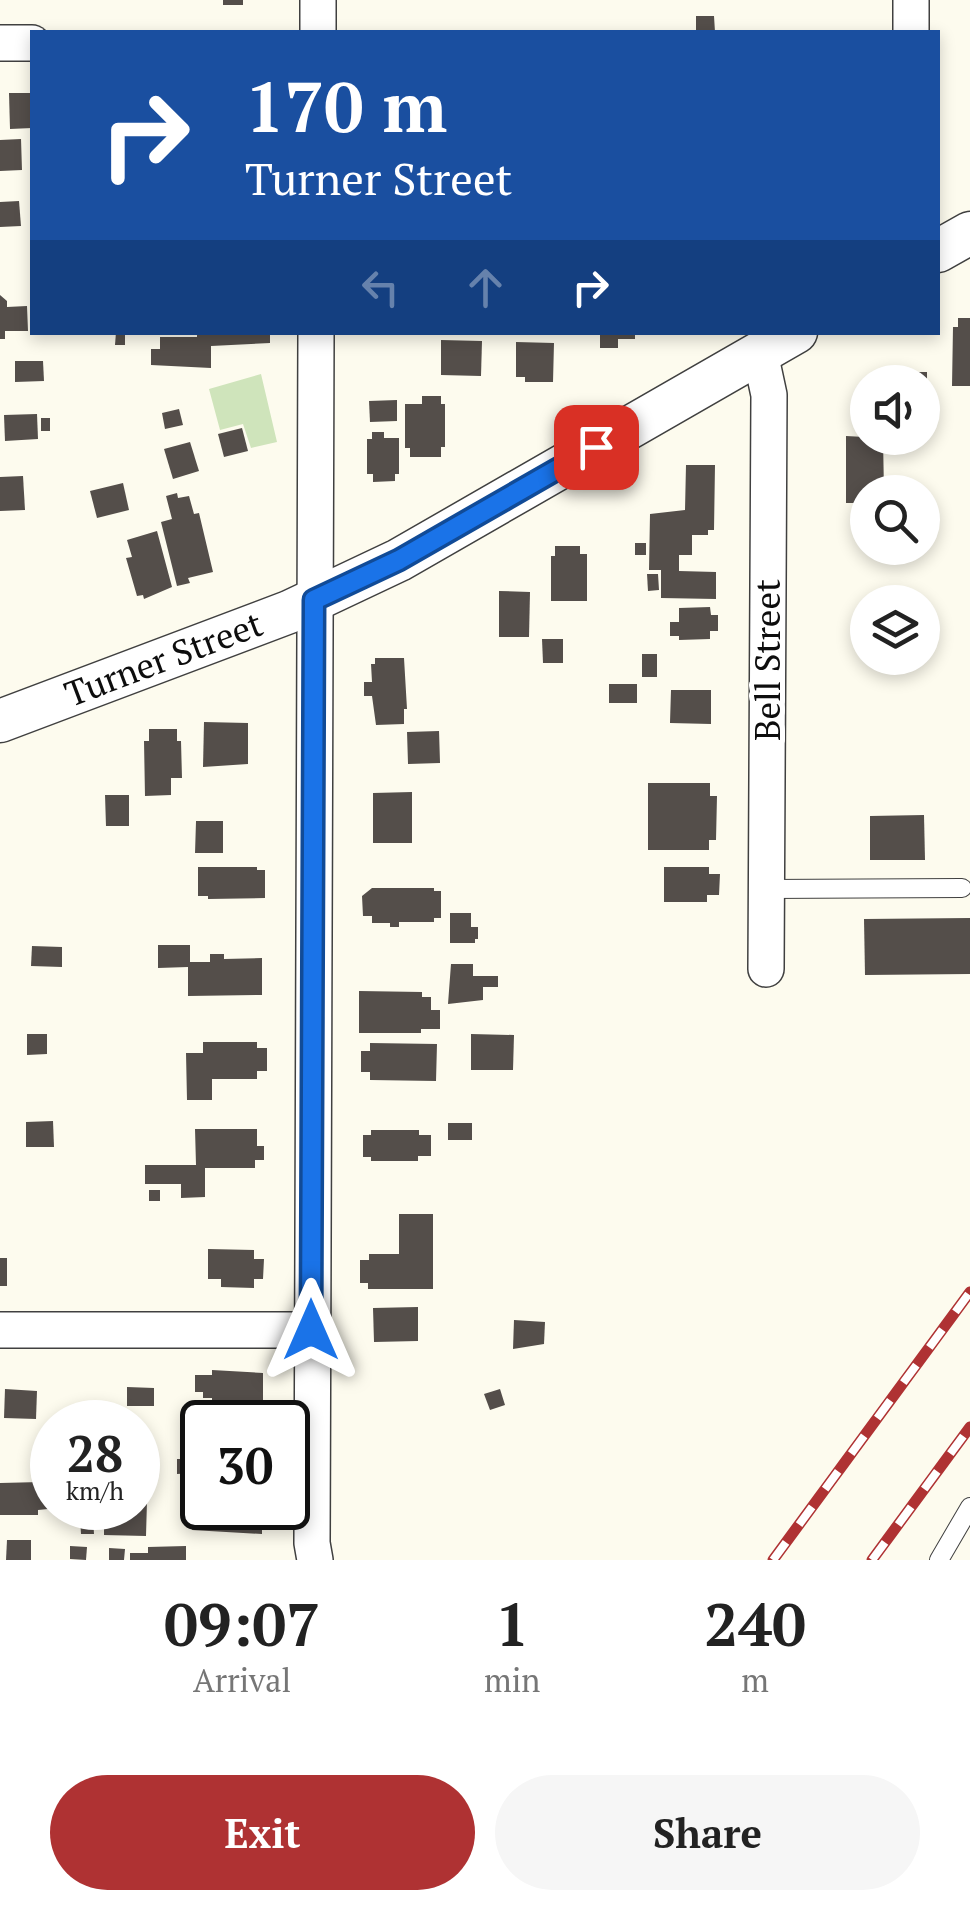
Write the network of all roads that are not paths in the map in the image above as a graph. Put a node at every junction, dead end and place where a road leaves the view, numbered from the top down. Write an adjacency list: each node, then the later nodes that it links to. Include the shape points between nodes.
1 (318, 0): 3 (street)
2 (911, 0): 4 (street)
3 (318, 30)
4 (911, 30)
5 (0, 43): 6 (street)
6 (30, 43)
7 (970, 233): 8 (street)
8 (940, 250)
9 (316, 335): 11 (street)
10 (778, 343): 11 (street, Turner Street, via 399,560); 14 (street, Bell Street, via 768,394)
11 (314, 600): 12 (street, Turner Street); 17 (street)
12 (0, 721)
13 (962, 888): 14 (lane)
14 (767, 889): 15 (street, Bell Street)
15 (766, 969)
16 (0, 1330): 17 (street)
17 (311, 1330): 19 (street)
18 (970, 1507): 20 (lane)
19 (316, 1560)
20 (939, 1560)

